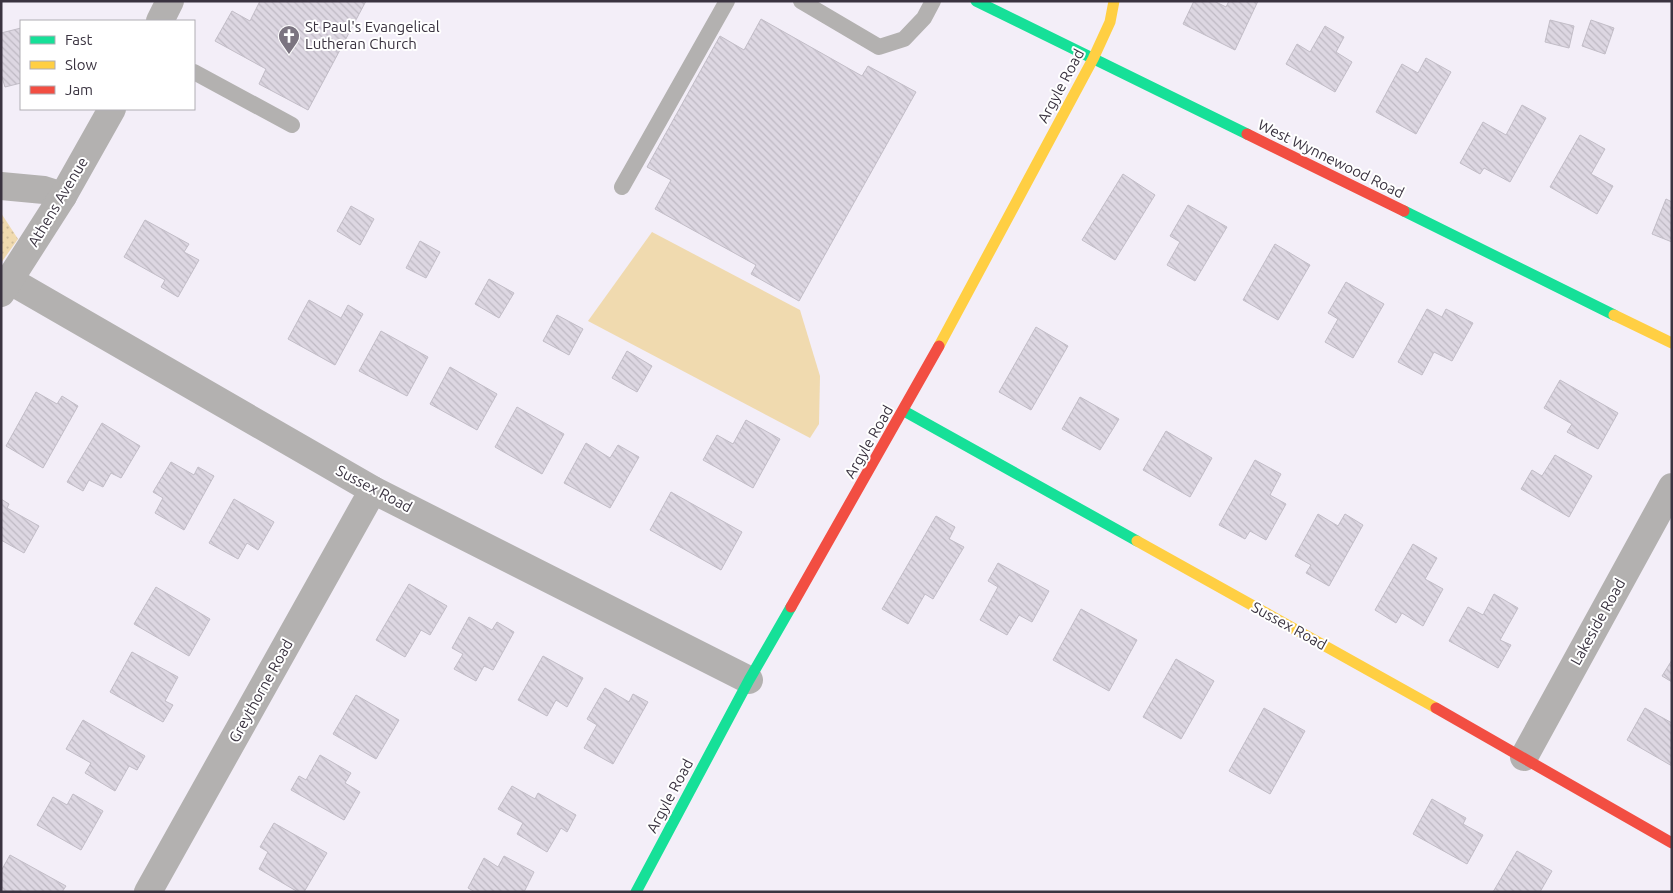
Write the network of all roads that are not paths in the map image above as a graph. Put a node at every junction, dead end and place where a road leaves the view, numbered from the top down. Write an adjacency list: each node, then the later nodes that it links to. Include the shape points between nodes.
1 (170, 1): 7 (street)
2 (726, 1): 13 (lane)
3 (801, 1): 4 (lane, via 879,47 904,40 924,18)
4 (933, 1)
5 (976, 1): 8 (street, West Wynnewood Road)
6 (1114, 1): 8 (street, Argyle Road, via 1110,22)
7 (160, 20)
8 (1093, 59): 16 (street, West Wynnewood Road); 17 (street, Argyle Road)
9 (195, 73): 11 (lane)
10 (111, 110): 14 (street, Athens Avenue)
11 (292, 125)
12 (1, 186): 14 (street, via 44,190)
13 (622, 187)
14 (63, 196): 15 (street, Athens Avenue)
15 (5, 287): 19 (street, Sussex Road)
16 (1672, 343)
17 (904, 411): 20 (street, Argyle Road); 21 (street, Sussex Road)
18 (1672, 487): 21 (street, Lakeside Road)
19 (374, 490): 20 (street, Sussex Road); 23 (street, Greythorne Road)
20 (749, 680): 24 (street, Argyle Road)
21 (1524, 757): 22 (street, Sussex Road)
22 (1672, 843)
23 (148, 892)
24 (636, 892)

